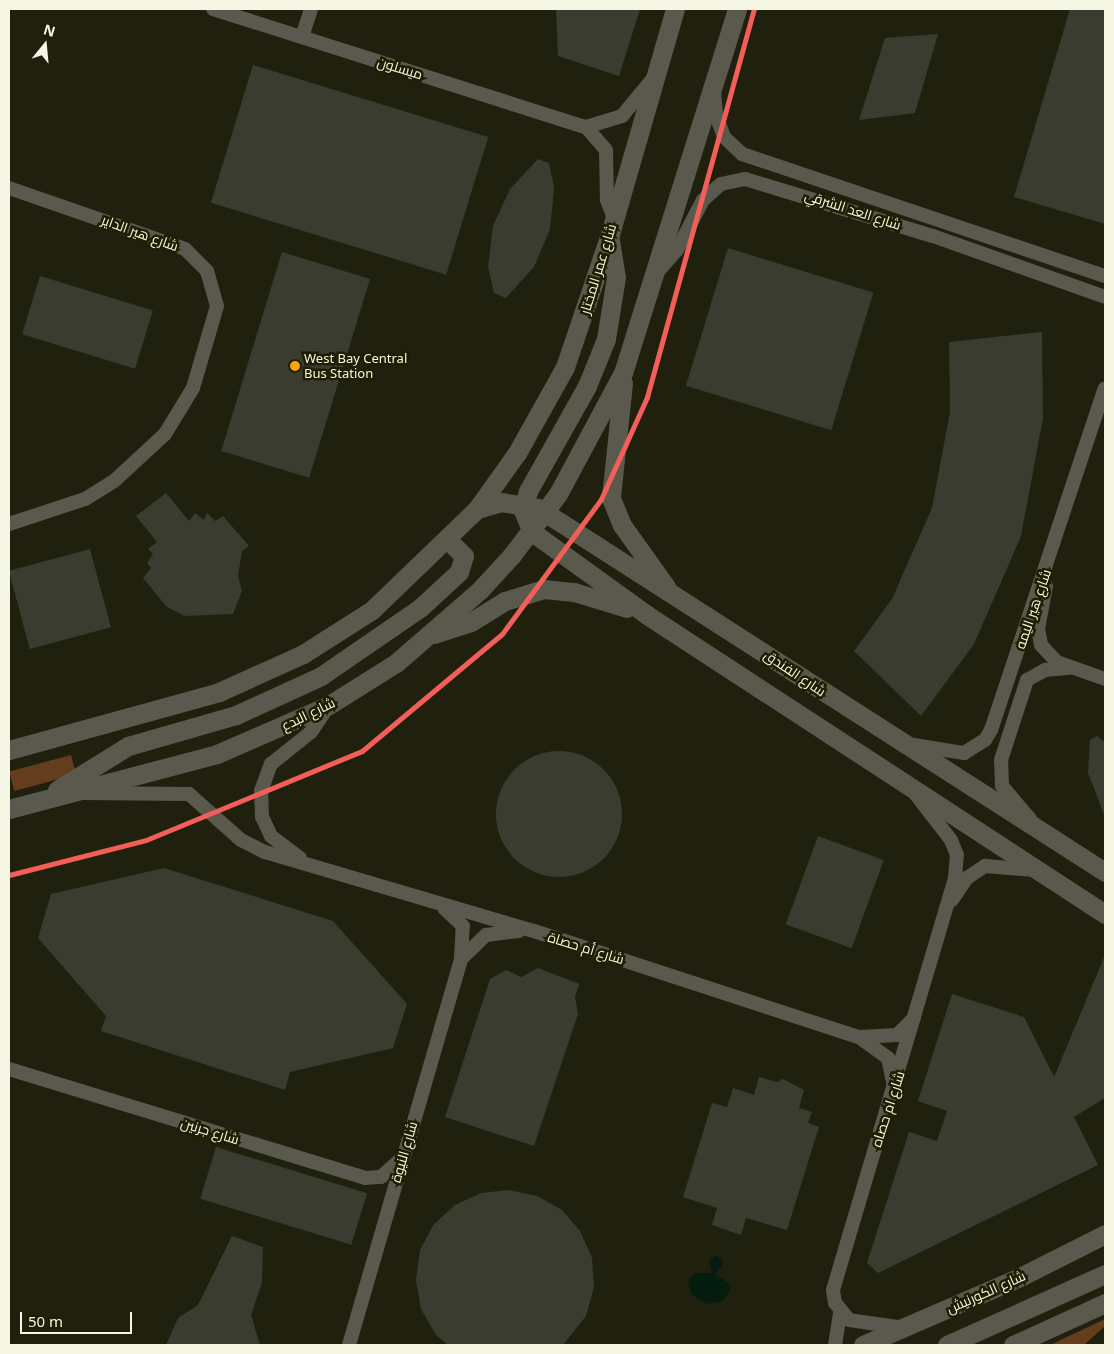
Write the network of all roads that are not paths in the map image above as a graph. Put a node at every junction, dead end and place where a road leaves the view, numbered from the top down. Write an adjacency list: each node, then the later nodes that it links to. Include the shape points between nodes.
1 (214, 9): 5 (street, ميسلون)
2 (311, 9): 5 (street)
3 (675, 9): 6 (main road, شارع عمر المختار)
4 (737, 9): 7 (main road)
5 (302, 37): 8 (street, ميسلون)
6 (655, 74): 8 (street, via 622,116); 10 (main road, شارع عمر المختار)
7 (714, 85): 11 (main road); 12 (street, شارع العد الشرقي, via 716,115 724,137 742,154)
8 (586, 127): 10 (street, via 606,150 607,200)
9 (9, 188): 19 (street, شارع هير الداير, via 185,250 207,271 217,306 193,388 159,441 114,481 85,499)
10 (612, 226): 16 (main road, via 616,277 606,339 587,386); 17 (main road, شارع عمر المختار, via 565,367 512,462)
11 (656, 275): 13 (street, شارع العد الشرقي, via 677,250 703,200 721,184 745,179 1091,289); 14 (main road)
12 (1105, 276)
13 (1105, 297)
14 (623, 373): 18 (main road); 23 (main road, via 611,498 622,525)
15 (1105, 388): 22 (street, شارع هير اليمه)
16 (524, 502): 17 (main road, شارع الفندق, via 501,502); 18 (main road, شارع الفندق); 20 (main road)
17 (477, 509): 21 (main road)
18 (546, 513): 20 (main road, شارع البدع); 23 (main road, شارع الفندق)
19 (9, 524)
20 (532, 532): 24 (main road); 25 (main road, شارع البدع)
21 (448, 540): 30 (main road, via 372,610 264,674 209,695); 33 (main road, via 464,556 459,572 420,608 321,676 236,715 128,746)
22 (1048, 566): 26 (street, via 1038,637 1048,654); 29 (street, شارع هير اليمه, via 985,740 964,753 950,754)
23 (669, 591): 29 (main road, شارع الفندق)
24 (647, 615): 25 (main road, via 592,596 544,589 505,601 464,624); 31 (main road)
25 (431, 635): 28 (main road, شارع البدع, via 396,663)
26 (1070, 668): 27 (street); 35 (street, via 1045,670 1027,680 1001,760 1002,786)
27 (1105, 679)
28 (329, 705): 32 (main road, شارع البدع, via 217,754); 36 (street, شارع أم حصاة, via 311,732 271,764 261,791 262,817 271,836)
29 (899, 743): 35 (main road, شارع الفندق)
30 (9, 750)
31 (910, 787): 37 (main road); 40 (street, شارع ام حصاه, via 956,855)
32 (72, 792): 33 (main road, شارع البدع); 36 (street, شارع أم حصاة, via 189,794 246,843)
33 (39, 801): 34 (main road, شارع البدع)
34 (9, 809)
35 (1036, 828): 38 (main road, شارع الفندق)
36 (311, 866): 39 (street, شارع أم حصاة)
37 (1037, 870): 40 (street, شارع ام حصاه, via 985,866 967,878); 41 (main road)
38 (1105, 872)
39 (424, 898): 42 (street, شارع أم حصاة); 43 (street, شارع النيوة, via 450,912 463,926)
40 (949, 905): 44 (street, شارع ام حصاه)
41 (1105, 914)
42 (534, 932): 43 (street, via 494,932); 45 (street, شارع أم حصاة)
43 (460, 959): 48 (street, شارع النيوة)
44 (917, 1015): 45 (street, شارع أم حصاة, via 897,1035); 47 (street, شارع ام حصاه)
45 (859, 1037): 47 (street, شارع أم حصاة, via 888,1058)
46 (9, 1069): 48 (street, شارع جرنين, via 364,1178 390,1172)
47 (894, 1087): 52 (street, شارع ام حصاه, via 832,1290)
48 (403, 1155): 54 (street, شارع النيوة)
49 (1105, 1234): 53 (main road, شارع الكورنيش)
50 (1105, 1274): 57 (main road)
51 (1105, 1303): 58 (main road)
52 (840, 1312): 53 (street, via 860,1324); 55 (street, شارع ام حصاه)
53 (909, 1327): 56 (main road, شارع الكورنيش)
54 (349, 1345)
55 (835, 1345)
56 (863, 1345)
57 (947, 1345)
58 (1013, 1345)

